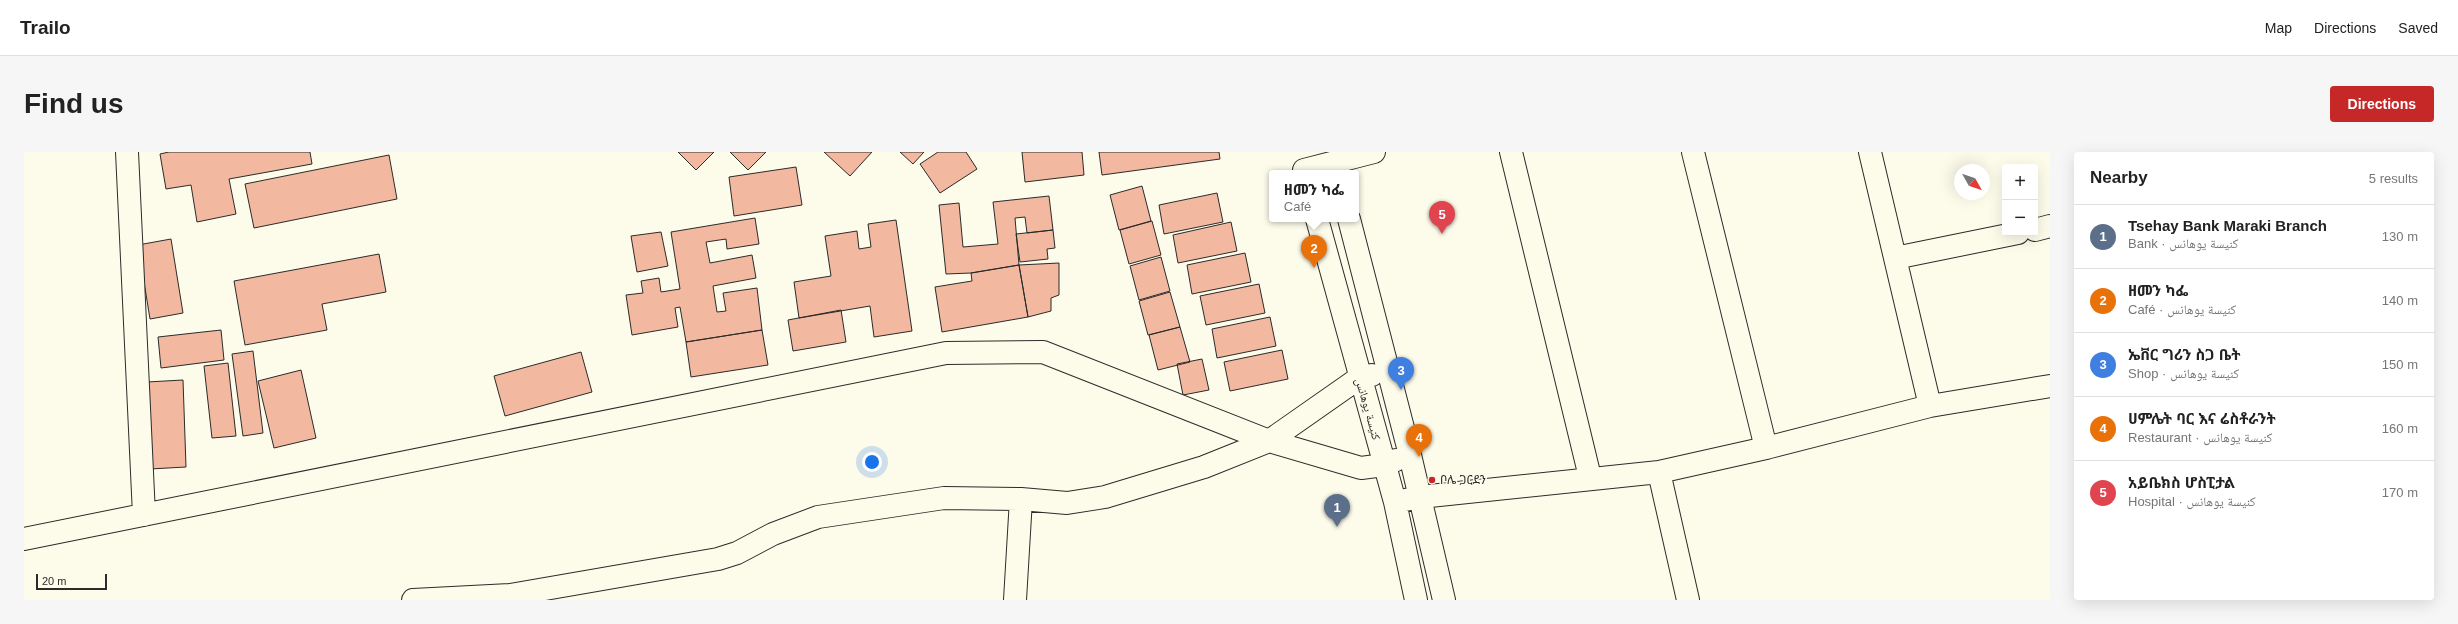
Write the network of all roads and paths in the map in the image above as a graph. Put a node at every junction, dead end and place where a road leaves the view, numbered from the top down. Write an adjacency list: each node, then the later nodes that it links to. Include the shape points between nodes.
1 (127, 152): 27 (street)
2 (1374, 152): 6 (street)
3 (1511, 152): 23 (street)
4 (1693, 152): 19 (street)
5 (1870, 152): 13 (street)
6 (1334, 163): 7 (street)
7 (1303, 165)
8 (1318, 222): 15 (street, كنيسة يوهانس)
9 (1349, 222): 14 (street)
10 (2050, 226): 11 (street)
11 (2038, 229)
12 (2003, 236): 13 (street)
13 (1895, 258): 17 (street)
14 (1389, 371): 15 (street); 20 (street)
15 (1359, 378): 18 (street); 21 (street, كنيسة يوهانس)
16 (2050, 386): 17 (street)
17 (1930, 406): 19 (street)
18 (1269, 441): 21 (street, via 1361,468); 25 (street, via 1204,468 1105,497 1068,503); 27 (street, via 1043,352 946,353)
19 (1766, 448): 22 (street)
20 (1410, 455): 21 (street); 24 (street)
21 (1384, 465): 26 (street, كنيسة يوهانس)
22 (1659, 472): 23 (street); 33 (street)
23 (1590, 478): 24 (street)
24 (1420, 497): 26 (street); 32 (street)
25 (1021, 498): 29 (street, via 944,498 818,517 773,534 737,554 718,559 510,595); 30 (street)
26 (1395, 502): 31 (street, كنيسة يوهانس)
27 (144, 515): 28 (street)
28 (24, 539)
29 (413, 600)
30 (1015, 600)
31 (1416, 600)
32 (1444, 600)
33 (1688, 600)

